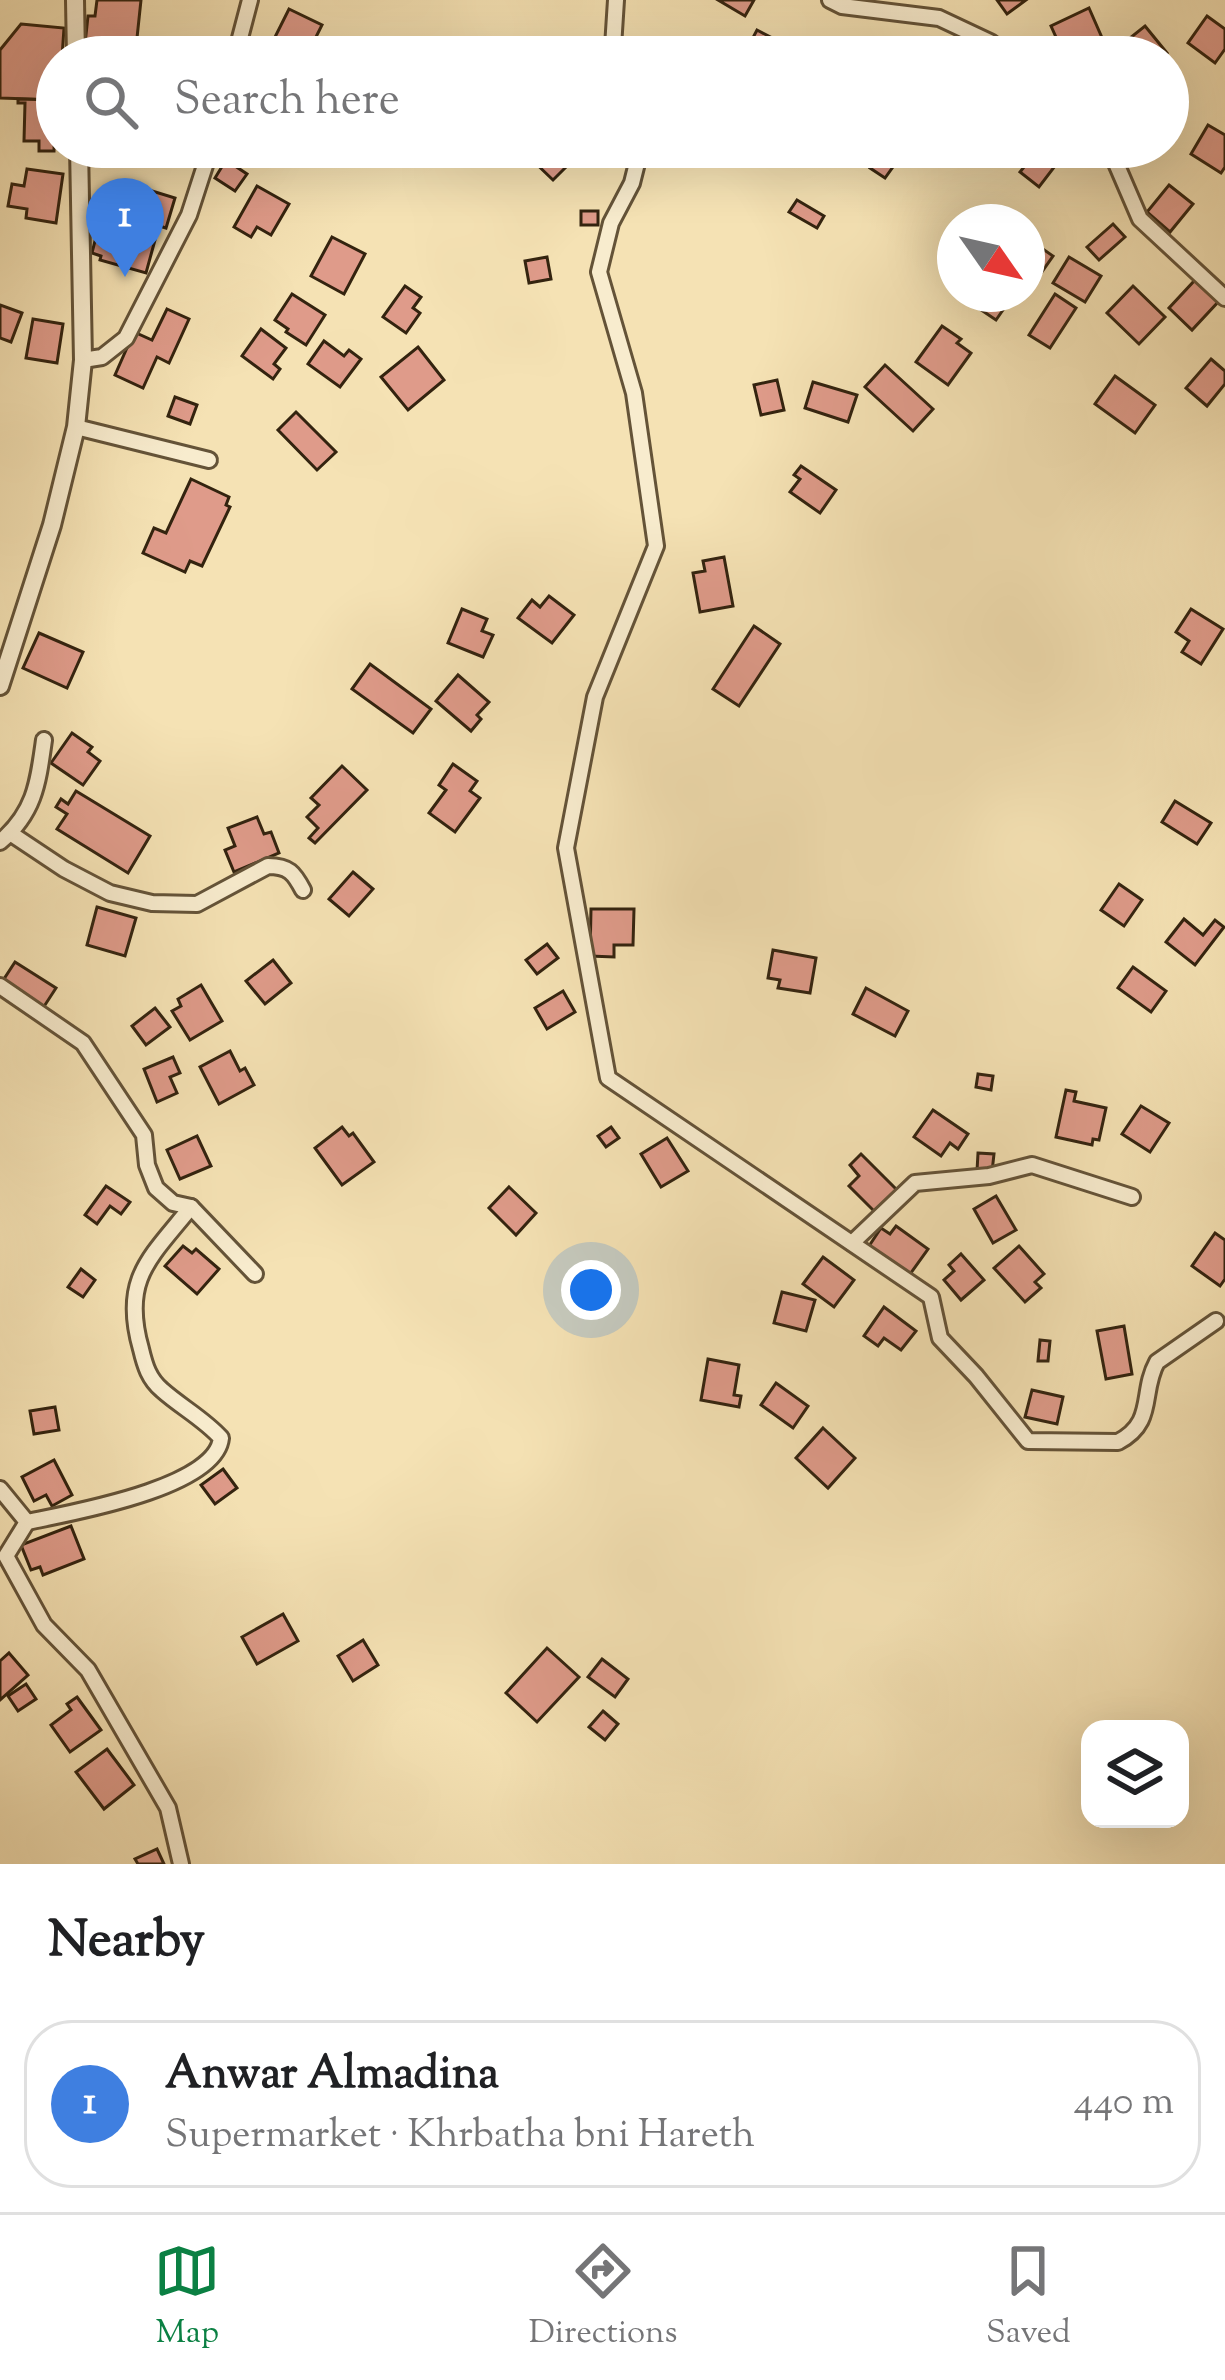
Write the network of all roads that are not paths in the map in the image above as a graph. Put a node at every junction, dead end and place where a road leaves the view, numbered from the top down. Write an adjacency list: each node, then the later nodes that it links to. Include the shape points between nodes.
1 (75, 0): 5 (street)
2 (250, 0): 6 (street)
3 (616, 0): 7 (street)
4 (830, 0): 8 (street, via 939,18)
5 (76, 36)
6 (241, 36)
7 (614, 36)
8 (977, 36)
9 (79, 168): 14 (street)
10 (204, 168): 14 (street, via 126,338 102,357)
11 (636, 168): 24 (street, via 599,272 634,393 656,546 595,697 566,848 608,1078)
12 (1118, 168): 13 (street, via 1139,219)
13 (1225, 298)
14 (82, 360): 15 (street)
15 (76, 427): 16 (street); 17 (street)
16 (209, 460)
17 (0, 686)
18 (44, 740): 19 (street, via 37,788)
19 (5, 837): 20 (street, via 110,893 152,903 197,904 268,866 293,872)
20 (303, 890)
21 (0, 986): 23 (street, via 83,1043 144,1135 155,1188)
22 (1132, 1197): 24 (street, via 1032,1165 916,1183)
23 (191, 1207): 25 (street); 28 (street, via 145,1265 134,1294 136,1333 147,1373 208,1423 221,1447 194,1471 131,1499)
24 (852, 1243): 26 (street, via 932,1297 940,1338 1028,1441 1118,1442 1131,1435 1157,1362)
25 (255, 1274)
26 (1216, 1321)
27 (0, 1489): 28 (street)
28 (27, 1522): 29 (street, via 6,1556 44,1624 88,1670 168,1808)
29 (181, 1864)

